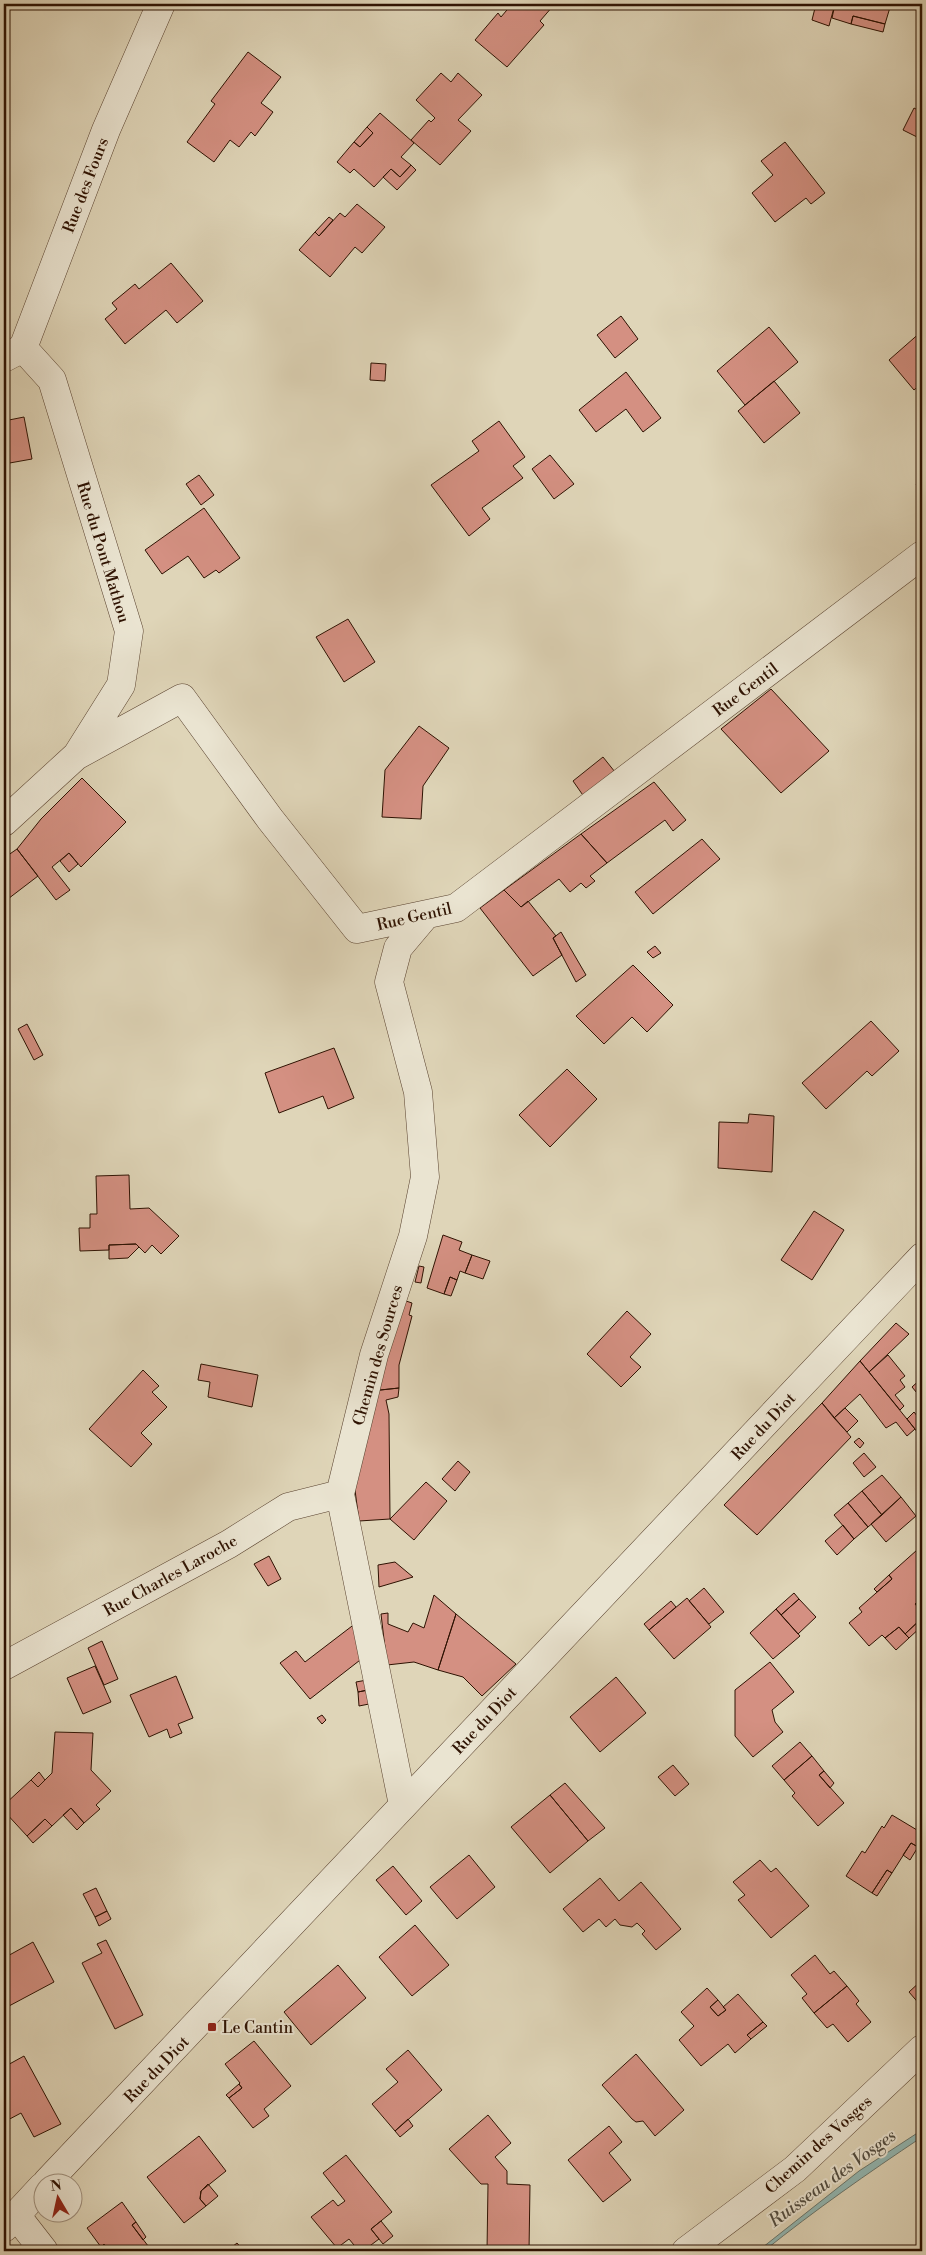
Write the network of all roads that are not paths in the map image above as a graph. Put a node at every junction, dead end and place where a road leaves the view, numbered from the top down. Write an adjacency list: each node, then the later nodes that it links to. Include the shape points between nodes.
1 (160, 4): 2 (street, Rue des Fours)
2 (14, 353): 4 (street, Rue du Pont Mathou, via 52,380 129,632 121,685)
3 (922, 555): 6 (street, Rue Gentil, via 456,908)
4 (76, 756): 5 (street, Rue Gentil); 6 (street, Rue Gentil, via 182,698 270,820 357,929)
5 (4, 822)
6 (425, 916): 8 (street, Chemin des Sources, via 398,948 389,982 418,1092 425,1177 414,1236 374,1355)
7 (922, 1257): 10 (street, Rue du Diot)
8 (340, 1494): 9 (street, Rue Charles Laroche, via 288,1507 229,1544); 10 (street, Chemin des Sources)
9 (4, 1666)
10 (403, 1806): 12 (street, Rue du Diot)
11 (922, 2048): 16 (street, Chemin des Vosges, via 795,2169)
12 (56, 2172)
13 (32, 2198): 14 (street)
14 (10, 2222): 15 (street)
15 (44, 2251)
16 (686, 2251)

